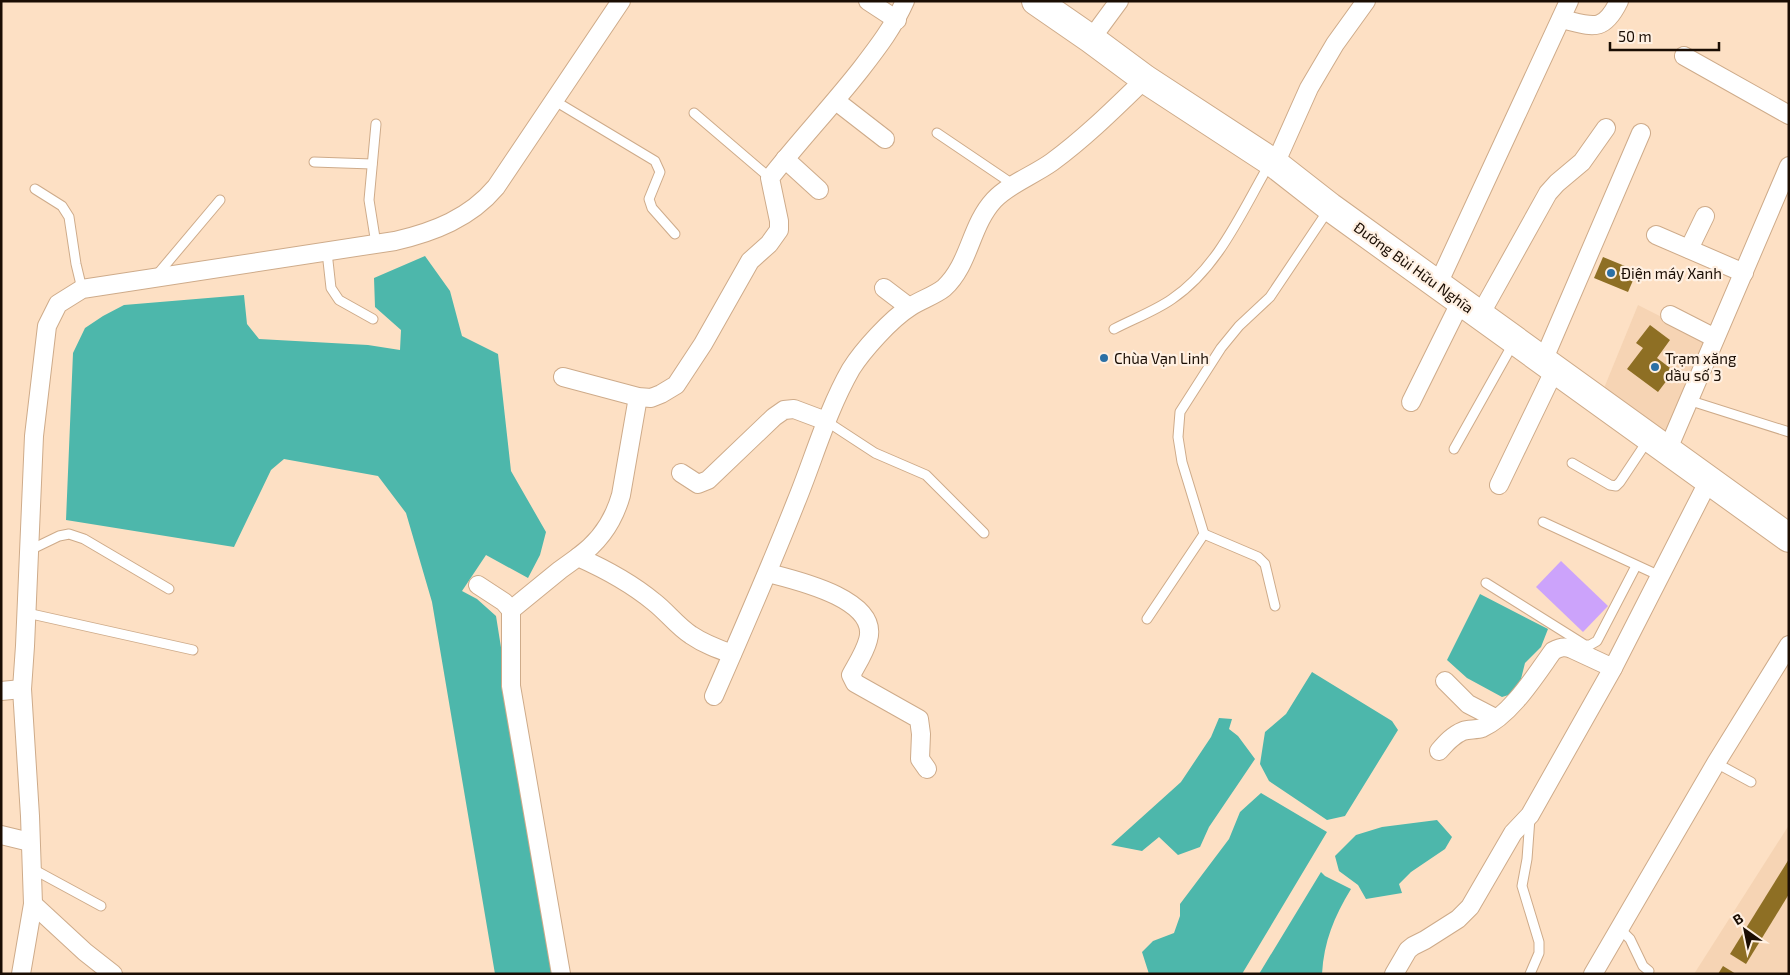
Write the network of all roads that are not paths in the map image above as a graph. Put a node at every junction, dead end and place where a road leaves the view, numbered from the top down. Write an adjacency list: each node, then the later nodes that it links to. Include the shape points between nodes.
1 (621, 1): 14 (street)
2 (868, 1): 10 (street)
3 (905, 1): 10 (street)
4 (1036, 1): 11 (main road, Đường Bùi Hữu Nghĩa)
5 (1119, 1): 11 (street)
6 (1366, 1): 25 (street, via 1313,81)
7 (1569, 1): 9 (street)
8 (1619, 1): 9 (street, via 1612,16 1602,24 1590,26)
9 (1561, 19): 42 (street)
10 (897, 20): 15 (street)
11 (1091, 39): 13 (main road, Đường Bùi Hữu Nghĩa)
12 (1684, 56): 17 (street)
13 (1145, 79): 25 (main road, Đường Bùi Hữu Nghĩa); 29 (street, via 1081,140 1047,166)
14 (555, 101): 35 (lane, via 655,161 660,172 650,199 652,208); 37 (street, via 485,200 446,225 416,236)
15 (836, 102): 22 (street); 23 (street)
16 (694, 113): 28 (lane)
17 (1789, 115)
18 (376, 124): 26 (lane)
19 (1606, 128): 46 (street, via 1582,162 1548,193)
20 (937, 133): 29 (lane)
21 (1641, 133): 52 (street)
22 (885, 139)
23 (785, 159): 28 (street); 31 (street)
24 (314, 162): 26 (lane)
25 (1272, 163): 33 (main road, Đường Bùi Hữu Nghĩa); 49 (lane, via 1216,256 1190,284 1171,300)
26 (372, 164): 37 (lane, via 369,200)
27 (1789, 166): 40 (street)
28 (770, 178): 54 (street, via 778,230 769,244 750,261 676,385 650,398)
29 (1014, 185): 45 (street, via 994,200 980,219 958,272 942,289)
30 (34, 189): 44 (lane, via 62,206 69,217)
31 (819, 190)
32 (220, 200): 41 (lane)
33 (1330, 207): 42 (main road, Đường Bùi Hữu Nghĩa); 67 (lane, via 1270,297 1239,326 1180,412 1178,437 1182,462)
34 (1705, 216): 38 (street)
35 (675, 234)
36 (1656, 235): 38 (street)
37 (376, 244): 39 (street)
38 (1689, 249): 40 (street)
39 (327, 252): 41 (street); 48 (lane, via 331,288 339,300)
40 (1744, 272): 50 (street)
41 (154, 278): 44 (street)
42 (1438, 284): 46 (main road, Đường Bùi Hữu Nghĩa)
43 (884, 288): 45 (street)
44 (82, 290): 69 (street, via 58,304 47,326 34,436)
45 (909, 307): 57 (street, via 879,334 852,368)
46 (1470, 308): 51 (main road, Đường Bùi Hữu Nghĩa); 56 (street)
47 (1670, 315): 50 (street)
48 (373, 319)
49 (1114, 329)
50 (1715, 338): 55 (street)
51 (1515, 340): 52 (main road, Đường Bùi Hữu Nghĩa); 60 (lane)
52 (1549, 365): 59 (main road, Đường Bùi Hữu Nghĩa); 64 (street)
53 (563, 377): 54 (street)
54 (638, 396): 70 (street, via 616,511 592,547)
55 (1688, 400): 58 (lane); 59 (street)
56 (1411, 402)
57 (826, 421): 62 (street, via 794,409 784,410 708,480 698,484); 66 (lane, via 875,453 926,475); 72 (street)
58 (1789, 432)
59 (1659, 443): 61 (lane, via 1616,486); 63 (main road, Đường Bùi Hữu Nghĩa)
60 (1454, 449)
61 (1572, 463)
62 (681, 473)
63 (1709, 480): 68 (main road, Đường Bùi Hữu Nghĩa); 73 (street)
64 (1499, 485)
65 (1542, 522): 71 (lane)
66 (984, 533)
67 (1204, 534): 77 (lane, via 1258,556 1265,564); 80 (lane)
68 (1789, 538)
69 (30, 550): 76 (lane, via 59,536 69,534 84,538); 79 (street)
70 (578, 557): 78 (street); 83 (street, via 609,571 634,588 690,635)
71 (1636, 566): 73 (lane); 74 (lane, via 1597,641 1585,646)
72 (768, 573): 83 (street); 92 (street, via 839,597 858,609 868,621 869,639 851,675 855,683 919,719 920,759)
73 (1660, 576): 84 (street)
74 (1486, 583)
75 (478, 586): 78 (street)
76 (169, 589)
77 (1276, 606)
78 (512, 610): 104 (street, via 511,686)
79 (27, 612): 82 (lane); 86 (street)
80 (1147, 619)
81 (1789, 645): 91 (street)
82 (193, 650)
83 (732, 654): 88 (street)
84 (1613, 668): 89 (street, via 1572,648 1558,647 1522,694); 94 (street)
85 (1445, 681): 89 (street, via 1468,704)
86 (22, 689): 87 (street); 96 (street)
87 (1, 691)
88 (714, 696)
89 (1496, 718): 90 (street, via 1481,728 1464,730)
90 (1439, 751)
91 (1716, 763): 93 (lane); 100 (street)
92 (926, 769)
93 (1751, 782)
94 (1530, 815): 105 (street, via 1513,833 1470,907 1458,919 1412,946); 106 (lane, via 1528,859 1522,886 1539,942 1539,953)
95 (1, 835): 96 (street)
96 (30, 842): 97 (street)
97 (31, 868): 98 (street); 99 (lane)
98 (33, 904): 102 (street); 103 (street)
99 (102, 906)
100 (1619, 928): 101 (lane, via 1630,939 1643,966); 107 (street)
101 (1649, 971)
102 (21, 974)
103 (113, 974)
104 (561, 974)
105 (1394, 974)
106 (1530, 974)
107 (1593, 974)

